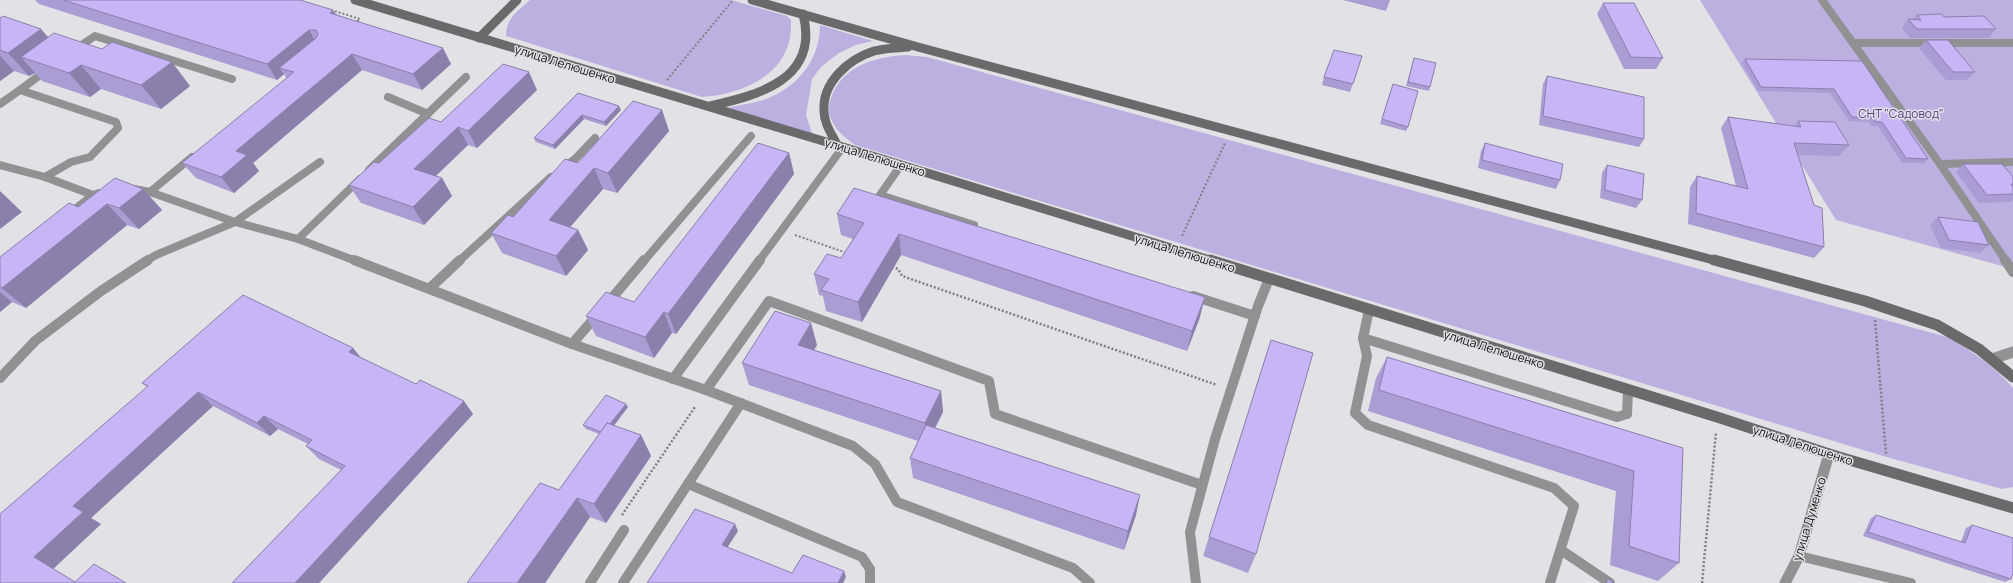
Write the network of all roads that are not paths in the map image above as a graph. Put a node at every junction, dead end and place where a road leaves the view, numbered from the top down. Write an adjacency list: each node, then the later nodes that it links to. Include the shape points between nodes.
1 (355, 0): 7 (street, улица Лелюшенко)
2 (517, 0): 7 (street)
3 (752, 0): 5 (street)
4 (1822, 0): 8 (lane)
5 (768, 2): 6 (street)
6 (803, 14): 10 (street); 18 (street, via 807,40 803,53 796,65 781,80 750,97)
7 (479, 38): 18 (street, улица Лелюшенко)
8 (1853, 43): 9 (lane); 26 (lane)
9 (2013, 43)
10 (918, 47): 22 (street, via 888,48 858,58 843,69 829,86 823,104 826,123); 47 (street, via 1874,304 1937,325)
11 (70, 54): 14 (lane, via 95,36)
12 (57, 63): 15 (lane)
13 (466, 77): 19 (lane)
14 (232, 79)
15 (20, 90): 17 (lane); 29 (lane, via 116,122 118,128 90,157 71,162)
16 (388, 96): 19 (lane)
17 (0, 104)
18 (708, 106): 22 (street, улица Лелюшенко)
19 (428, 114): 37 (lane)
20 (751, 136): 45 (lane)
21 (595, 138): 40 (lane)
22 (840, 146): 28 (street, улица Лелюшенко); 50 (lane, via 782,231)
23 (199, 151): 32 (lane)
24 (320, 162): 35 (lane)
25 (2013, 162): 26 (lane)
26 (1940, 164): 38 (lane)
27 (0, 165): 29 (lane)
28 (901, 165): 36 (lane, via 880,195); 39 (street, улица Лелюшенко)
29 (44, 177): 33 (lane)
30 (126, 187): 32 (lane)
31 (106, 190): 33 (lane)
32 (150, 192): 35 (lane)
33 (93, 195): 34 (lane)
34 (62, 218)
35 (235, 222): 37 (lane); 49 (lane, via 156,255 101,291 35,341)
36 (985, 229)
37 (298, 238): 40 (lane)
38 (2013, 272)
39 (1269, 279): 42 (street, улица Лелюшенко); 43 (lane)
40 (430, 288): 45 (lane)
41 (1188, 294): 43 (lane)
42 (1369, 310): 44 (lane); 52 (street, улица Лелюшенко)
43 (1255, 316): 56 (lane)
44 (1362, 338): 52 (lane, via 1617,417 1627,414); 61 (lane, via 1367,356 1355,414 1368,425 1554,488 1574,506)
45 (572, 344): 50 (lane)
46 (2013, 352): 47 (street)
47 (1992, 359): 48 (street)
48 (2013, 377)
49 (0, 378)
50 (673, 379): 51 (lane)
51 (706, 390): 53 (lane); 56 (lane, via 769,301 989,381 995,414)
52 (1628, 391): 54 (street, улица Лелюшенко)
53 (741, 403): 55 (lane); 66 (lane, via 853,446 875,464 897,502 1073,568)
54 (1829, 454): 58 (street, улица Лелюшенко); 62 (street, улица Думенко)
55 (688, 484): 64 (lane); 65 (lane, via 862,557 871,568)
56 (1202, 485): 67 (lane, via 1190,532)
57 (2013, 500): 58 (street)
58 (1994, 504): 59 (street, улица Лелюшенко)
59 (2013, 508)
60 (624, 530): 63 (lane)
61 (1561, 550): 68 (lane); 69 (lane)
62 (1799, 556): 70 (street, улица Думенко); 71 (lane)
63 (590, 583)
64 (623, 583)
65 (870, 583)
66 (1090, 583)
67 (1196, 583)
68 (1550, 583)
69 (1610, 583)
70 (1786, 583)
71 (1911, 583)

